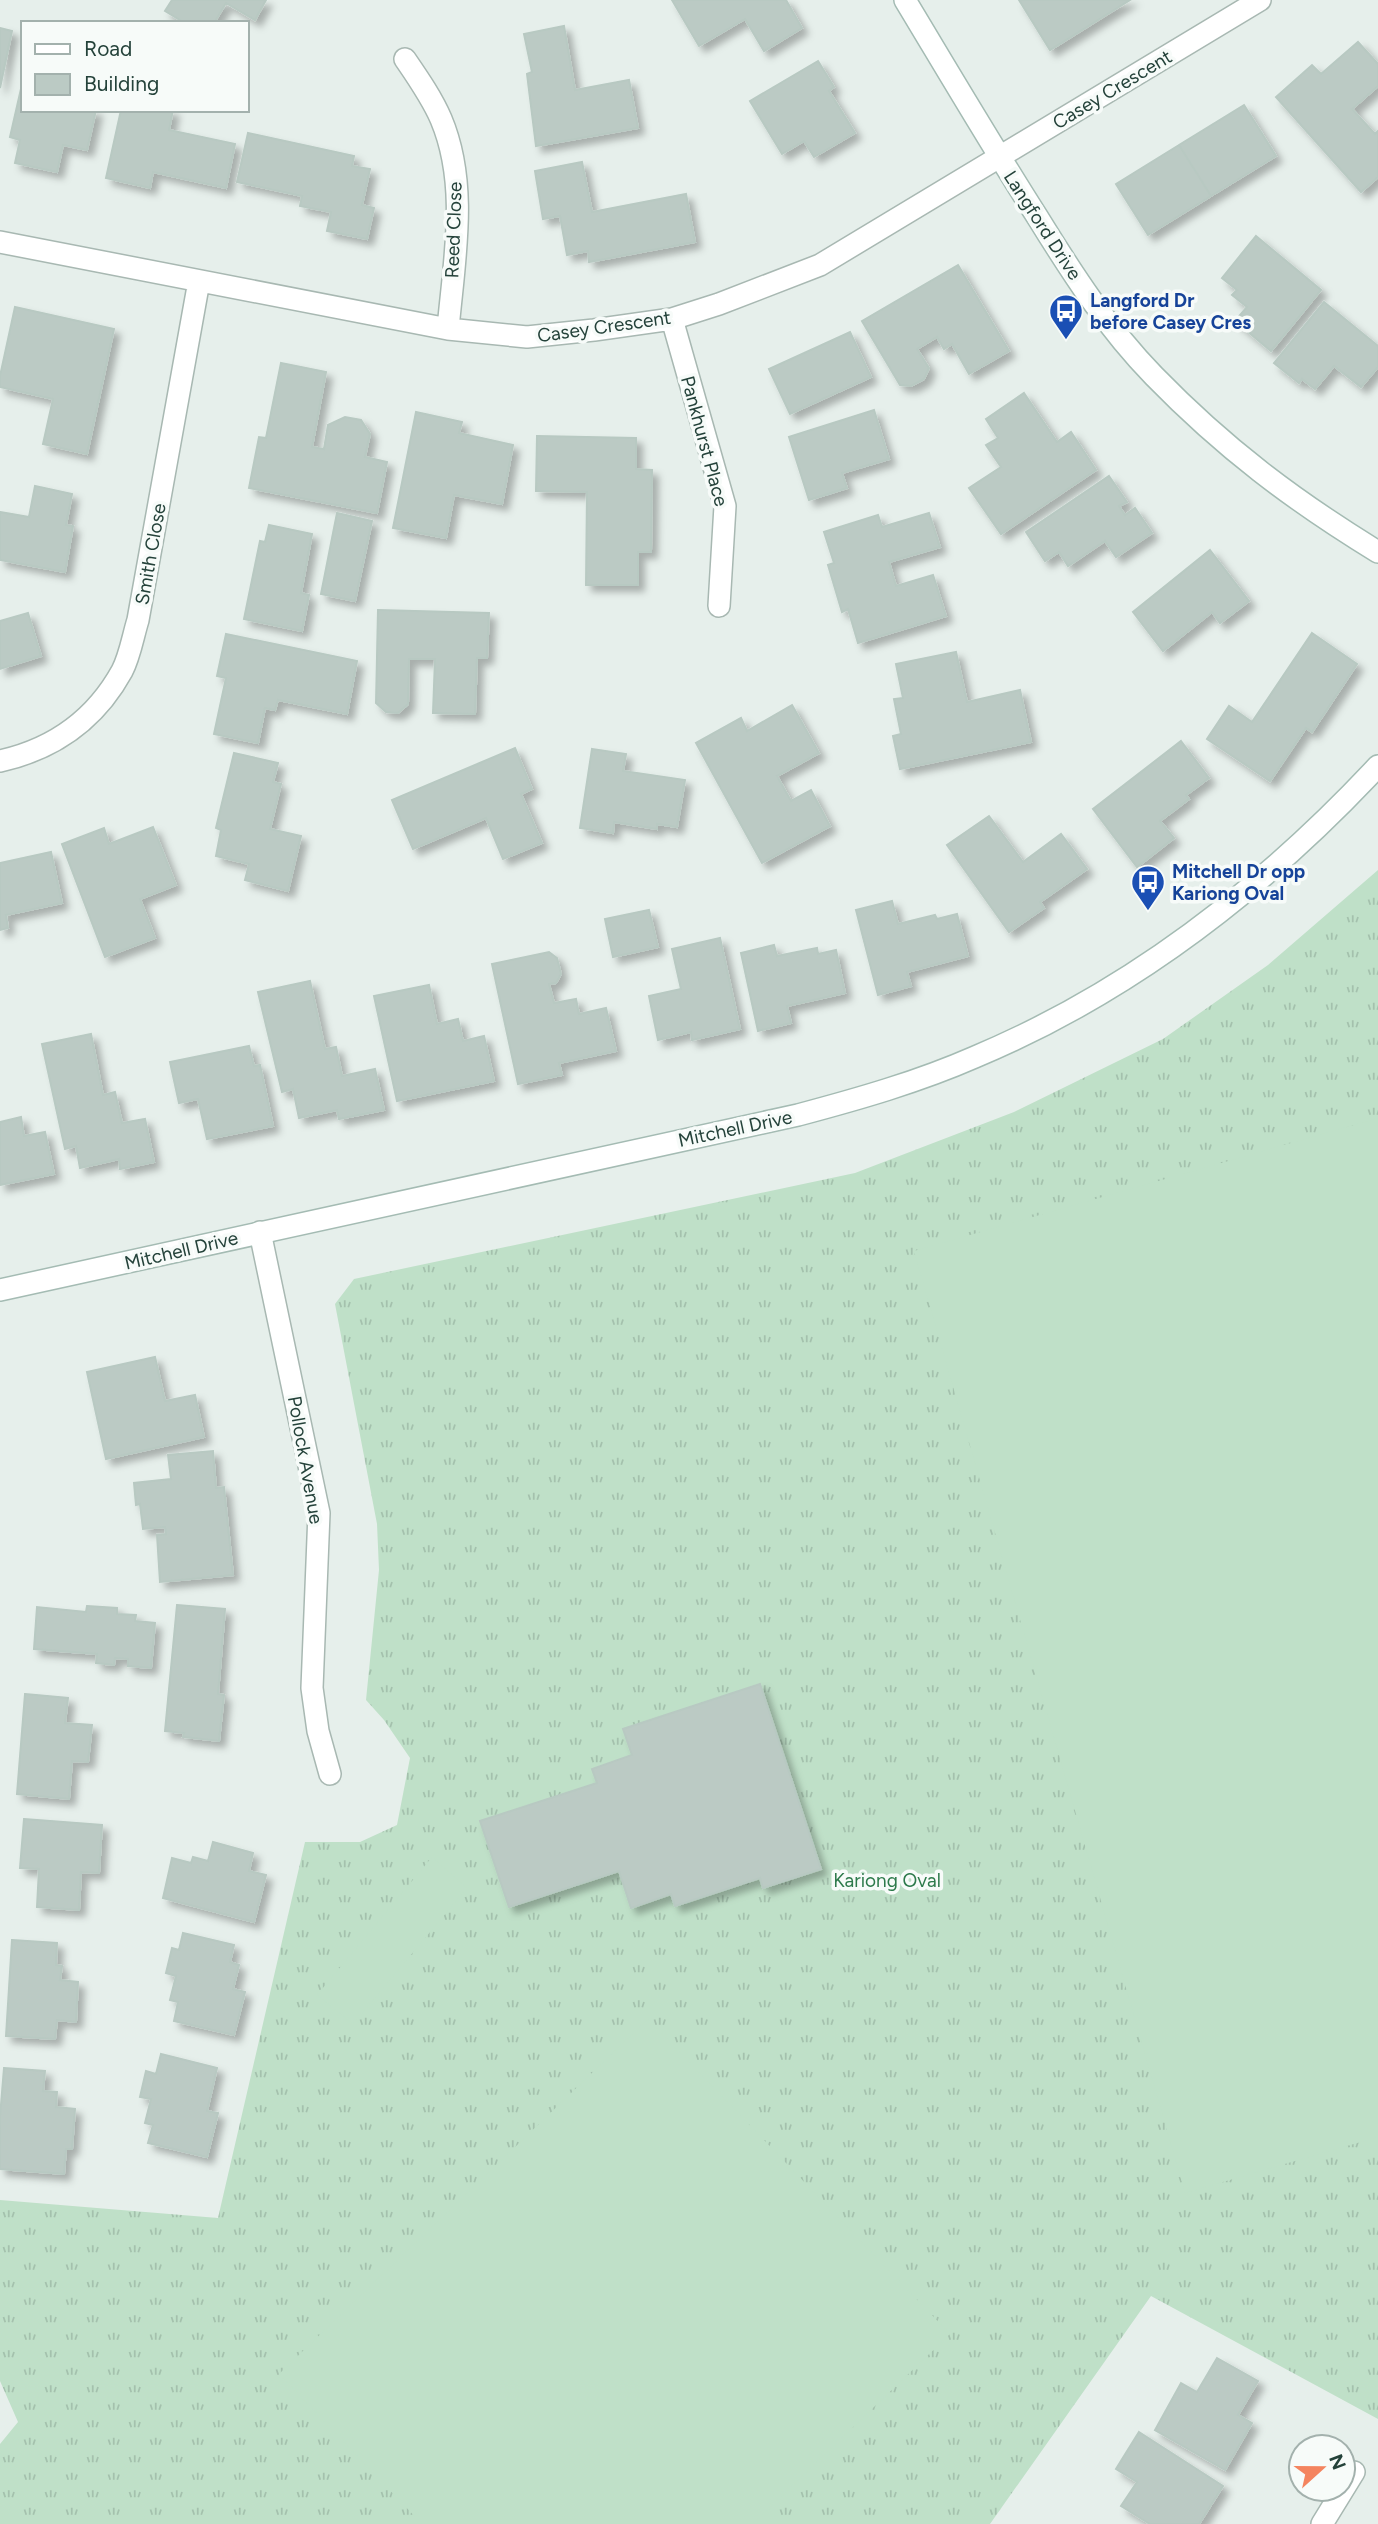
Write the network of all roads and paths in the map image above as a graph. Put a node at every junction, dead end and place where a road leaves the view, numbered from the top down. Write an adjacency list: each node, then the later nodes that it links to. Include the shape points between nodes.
1 (905, 0): 4 (street, Langford Drive)
2 (1260, 0): 4 (street, Casey Crescent)
3 (405, 59): 8 (street, Reed Close, via 441,119 455,168 458,197)
4 (999, 157): 7 (street, Casey Crescent, via 820,265); 9 (street, Langford Drive, via 1104,317 1152,374 1220,441)
5 (0, 242): 6 (street, Casey Crescent)
6 (199, 281): 8 (street, Casey Crescent); 11 (street, Smith Close, via 138,620 123,670 90,716 73,729 55,742)
7 (672, 319): 8 (street, Casey Crescent, via 527,337); 10 (street, Pankhurst Place, via 725,506)
8 (448, 329)
9 (1378, 552)
10 (719, 606)
11 (0, 761)
12 (1378, 766): 13 (street, Mitchell Drive, via 1270,873 1179,943 1091,999 976,1057 892,1089 798,1115)
13 (260, 1232): 14 (street, Mitchell Drive); 15 (street, Pollock Avenue, via 319,1513 312,1688)
14 (0, 1290)
15 (330, 1774)
16 (1335, 2503): 17 (street)
17 (1322, 2524)

